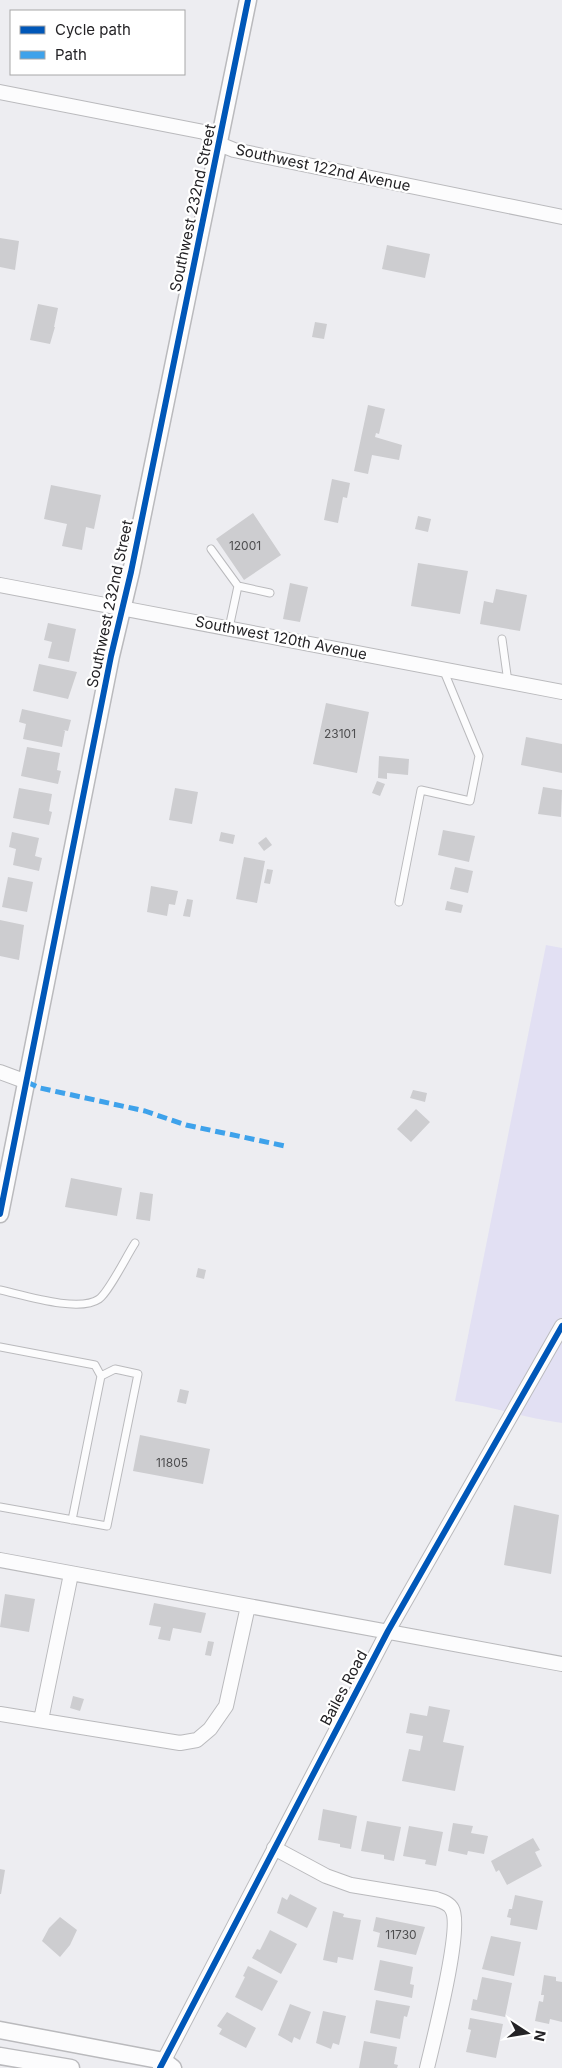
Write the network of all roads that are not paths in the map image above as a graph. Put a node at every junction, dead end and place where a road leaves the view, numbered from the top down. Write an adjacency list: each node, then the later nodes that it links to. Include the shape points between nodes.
1 (248, 0): 3 (street, Southwest 232nd Street)
2 (0, 92): 3 (street, Southwest 122nd Avenue, via 204,132)
3 (219, 144): 4 (street, Southwest 122nd Avenue, via 234,150); 9 (street, Southwest 232nd Street)
4 (562, 217)
5 (211, 549): 7 (lane)
6 (0, 585): 9 (street, Southwest 120th Avenue)
7 (238, 586): 8 (lane); 10 (lane)
8 (270, 593)
9 (123, 608): 10 (street, Southwest 120th Avenue); 17 (street, Southwest 232nd Street)
10 (229, 628): 12 (street, Southwest 120th Avenue)
11 (502, 639): 13 (lane)
12 (443, 669): 13 (street, Southwest 120th Avenue); 15 (lane, via 480,756 470,802 421,790)
13 (508, 682): 14 (street, Southwest 120th Avenue)
14 (562, 692)
15 (399, 902)
16 (0, 1072): 17 (street)
17 (27, 1082): 18 (street, Southwest 232nd Street)
18 (0, 1214)
19 (135, 1243): 20 (lane, via 100,1298 88,1304)
20 (0, 1290)
21 (562, 1326): 29 (street, Bailes Road)
22 (0, 1347): 23 (lane, via 96,1366)
23 (101, 1376): 25 (lane); 25 (lane, via 115,1369 138,1374 107,1526)
24 (0, 1507): 25 (lane)
25 (72, 1520)
26 (0, 1560): 27 (street)
27 (71, 1574): 28 (street); 32 (street)
28 (248, 1606): 29 (street); 32 (street, via 226,1706 210,1729 196,1740 180,1743)
29 (388, 1631): 30 (street); 33 (street, Bailes Road)
30 (562, 1664)
31 (0, 1714): 32 (street)
32 (41, 1720)
33 (274, 1848): 36 (street, Bailes Road); 38 (street, via 326,1876 351,1885 436,1899 446,1902 452,1909 454,1934)
34 (0, 2030): 36 (street)
35 (0, 2056): 37 (street)
36 (166, 2066)
37 (71, 2068)
38 (427, 2068)

